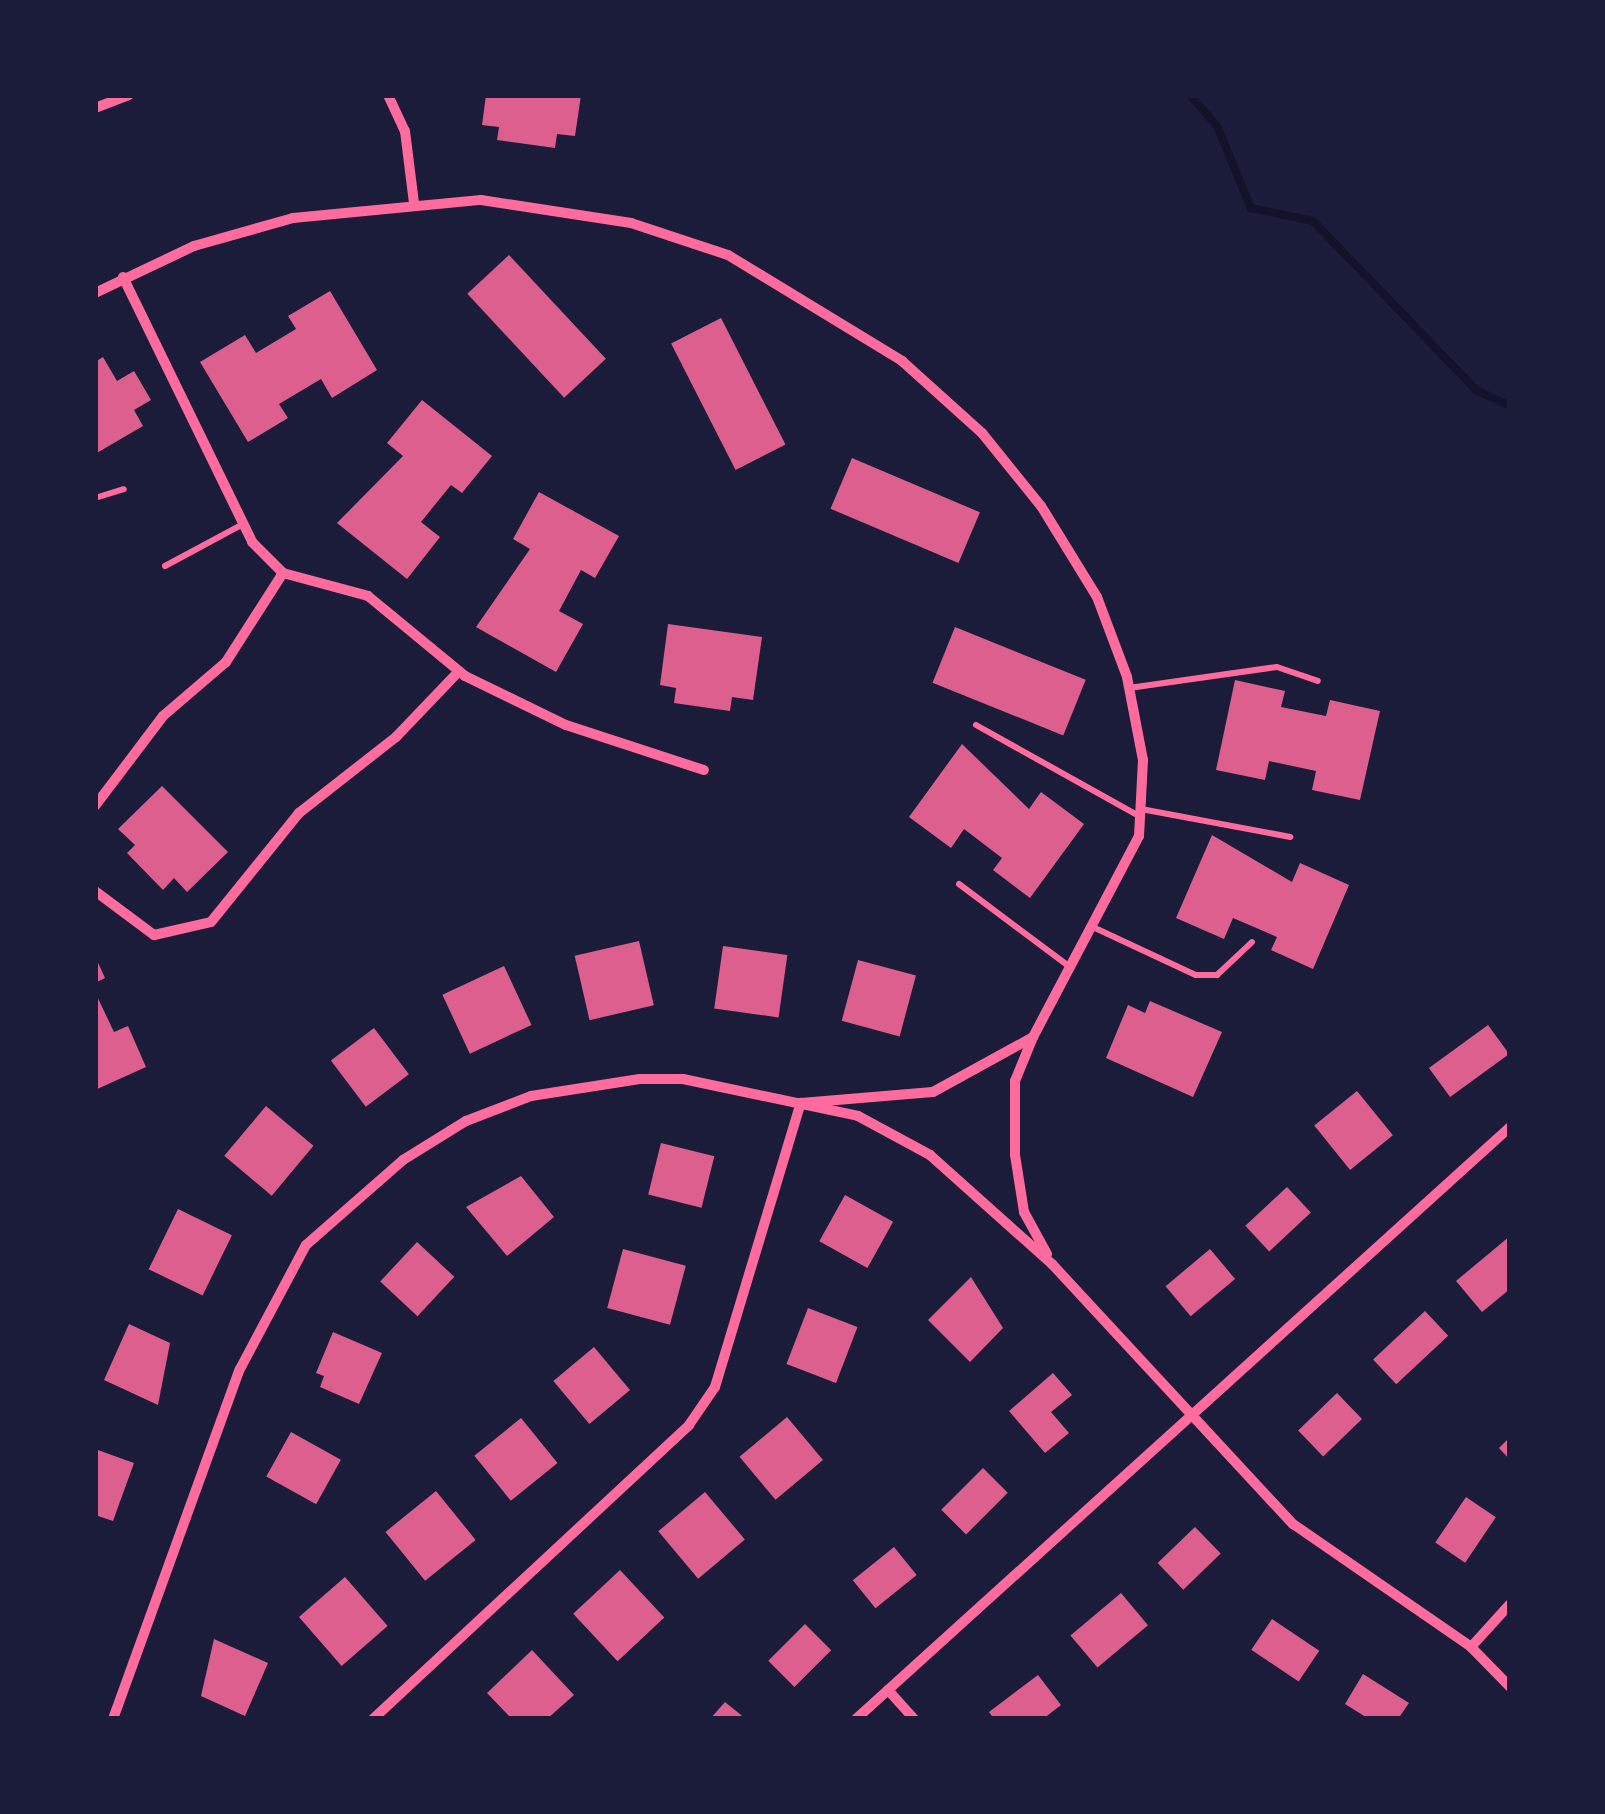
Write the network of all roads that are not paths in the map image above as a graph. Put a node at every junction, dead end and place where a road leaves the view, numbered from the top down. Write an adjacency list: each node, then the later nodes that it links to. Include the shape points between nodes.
1 (129, 95): 3 (street)
2 (388, 95): 4 (street, via 405,130)
3 (95, 108)
4 (414, 203): 5 (street, via 292,218); 14 (street, via 560,209 668,234 754,269 902,361 982,433 1041,506 1097,597)
5 (123, 278): 6 (street); 9 (street)
6 (95, 293)
7 (124, 488): 8 (lane)
8 (95, 498)
9 (244, 524): 10 (lane); 11 (street)
10 (165, 566)
11 (283, 573): 12 (street, via 368,596); 17 (street, via 226,662 163,716)
12 (459, 672): 16 (street, via 566,725); 21 (street, via 396,737 299,813 211,922 154,935)
13 (1318, 682): 14 (lane, via 1277,667)
14 (1130, 688): 18 (street)
15 (976, 725): 18 (lane)
16 (704, 770)
17 (95, 806)
18 (1140, 813): 19 (lane); 22 (street)
19 (1290, 838)
20 (959, 884): 24 (lane)
21 (95, 891)
22 (1095, 928): 23 (lane, via 1196,975 1237,964); 24 (street)
23 (1252, 942)
24 (1071, 968): 25 (street)
25 (1034, 1038): 26 (street, via 933,1092); 28 (street, via 1015,1081 1016,1171 1024,1212)
26 (801, 1104): 28 (street, via 858,1116 930,1154); 34 (street, via 683,1079 594,1080 466,1121 355,1198 306,1246 271,1300); 35 (street, via 715,1387 698,1413)
27 (1510, 1127): 29 (street)
28 (1052, 1264): 29 (street)
29 (1194, 1414): 31 (street, via 1338,1563); 33 (street)
30 (1510, 1604): 31 (street)
31 (1472, 1647): 32 (street)
32 (1510, 1687)
33 (888, 1690): 36 (street); 37 (street)
34 (113, 1719)
35 (373, 1719)
36 (856, 1719)
37 (914, 1719)

